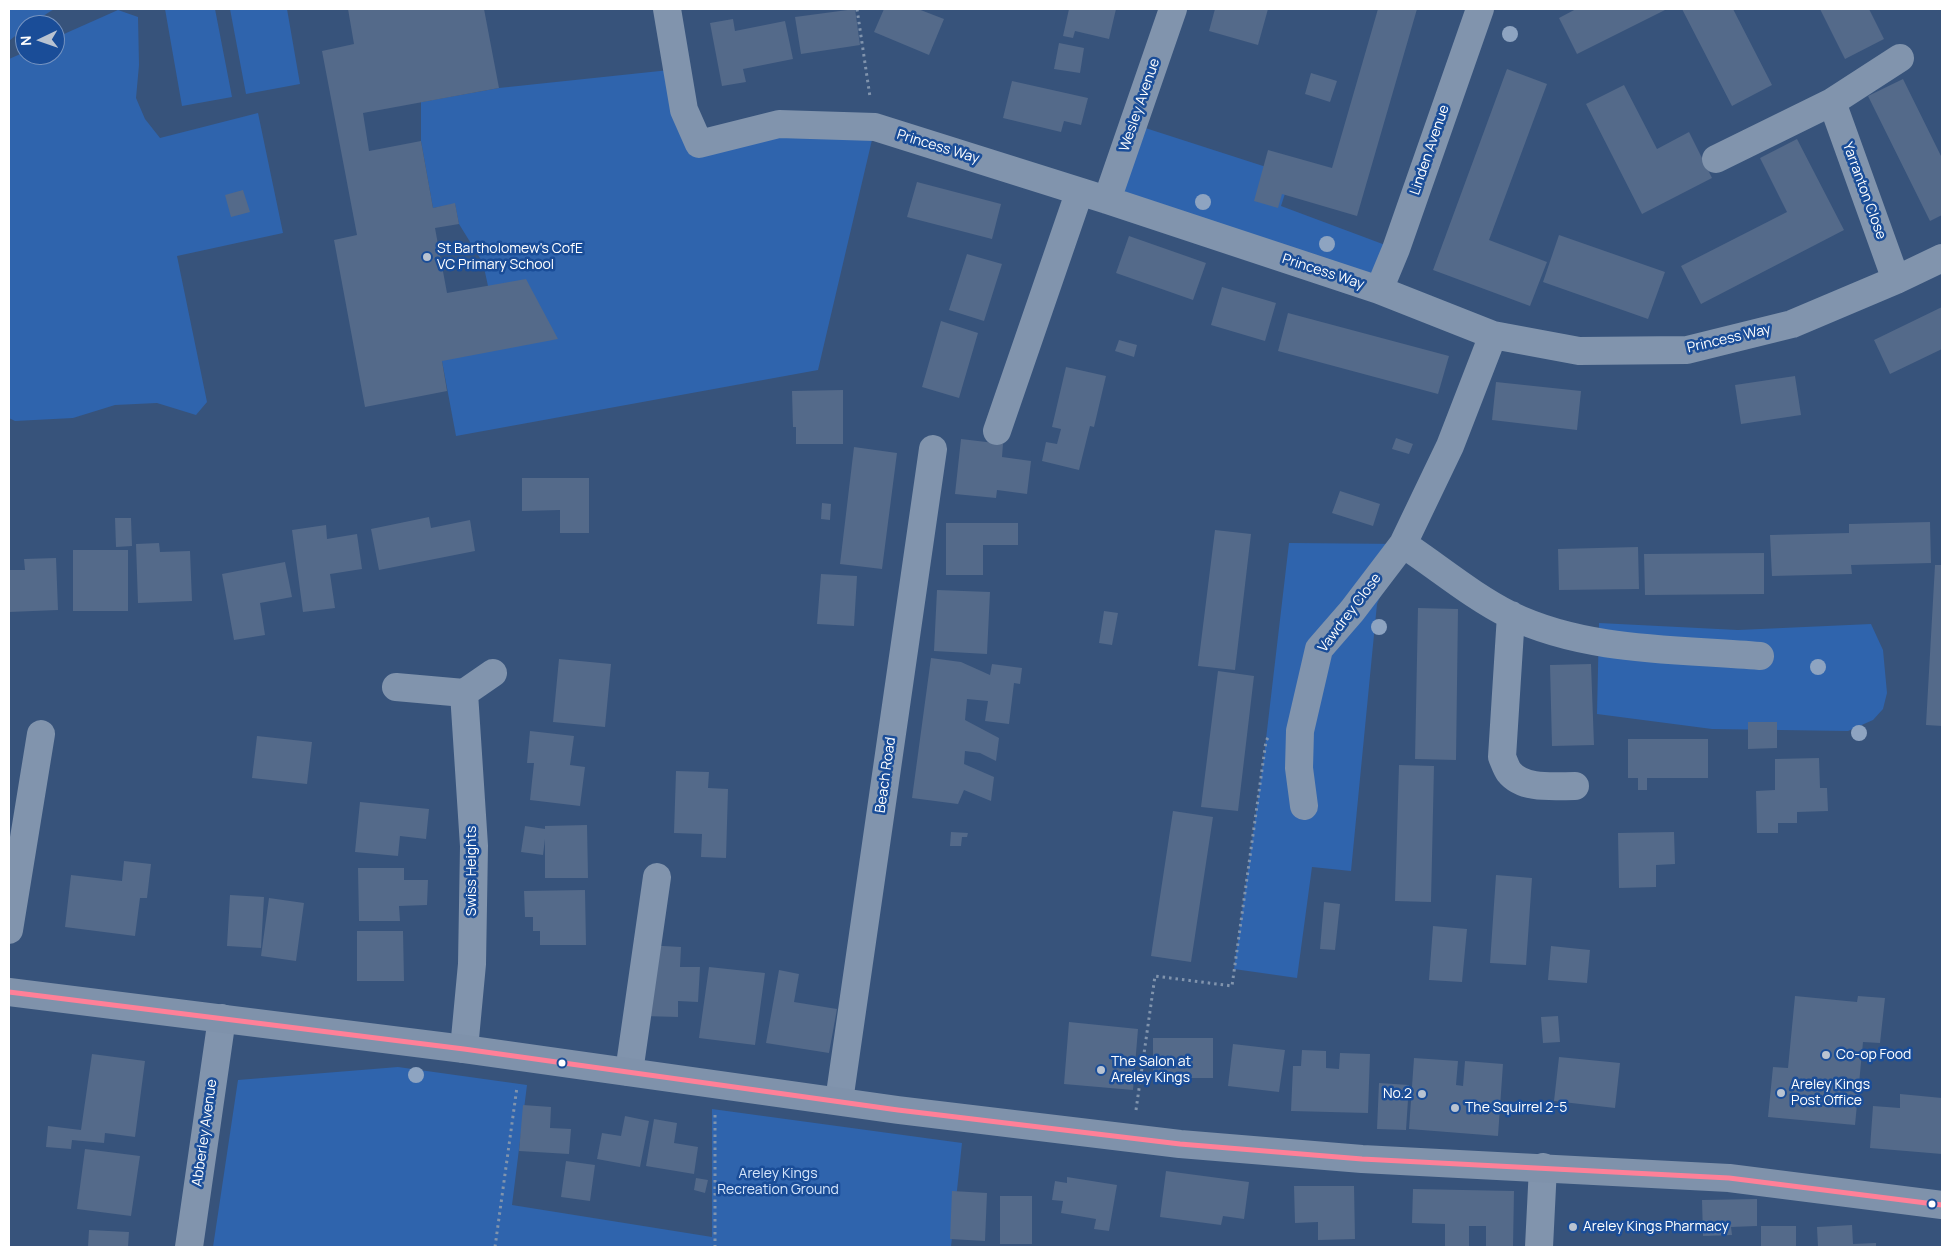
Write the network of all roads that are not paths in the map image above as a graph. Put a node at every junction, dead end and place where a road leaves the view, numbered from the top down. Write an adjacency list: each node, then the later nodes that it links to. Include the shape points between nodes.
1 (668, 9): 7 (street, Princess Way, via 684,110 699,144 779,124 875,128)
2 (1173, 9): 8 (street, Wesley Avenue)
3 (1480, 9): 11 (street, Linden Avenue)
4 (1900, 58): 5 (street)
5 (1832, 102): 6 (street); 10 (street, Yarranton Close)
6 (1716, 159)
7 (1079, 193): 8 (street, Princess Way); 13 (street)
8 (1107, 200): 11 (street, Princess Way)
9 (1942, 258): 10 (street, Princess Way)
10 (1896, 280): 12 (street, Princess Way, via 1792,324 1687,350 1579,351)
11 (1379, 290): 12 (street, Princess Way)
12 (1493, 335): 15 (street, Vawdrey Close, via 1450,446)
13 (997, 431)
14 (933, 449): 30 (street, Beach Road)
15 (1402, 544): 16 (street); 23 (street, Vawdrey Close, via 1352,611 1319,648 1300,731 1299,768)
16 (1511, 615): 17 (street, via 1572,637 1630,646); 22 (street, via 1502,757 1509,772 1524,783)
17 (1760, 656)
18 (493, 674): 20 (street)
19 (396, 687): 20 (street)
20 (464, 693): 28 (street, Swiss Heights, via 474,846 472,964)
21 (41, 734): 25 (street)
22 (1575, 786)
23 (1304, 806)
24 (657, 877): 29 (street)
25 (9, 930)
26 (9, 992): 27 (main road)
27 (222, 1018): 28 (main road); 33 (street, Abberley Avenue)
28 (464, 1049): 29 (main road)
29 (629, 1072): 30 (main road)
30 (839, 1101): 31 (main road, via 1180,1144 1362,1159)
31 (1543, 1167): 32 (main road, via 1729,1178); 34 (street)
32 (1942, 1205)
33 (189, 1247)
34 (1539, 1247)

